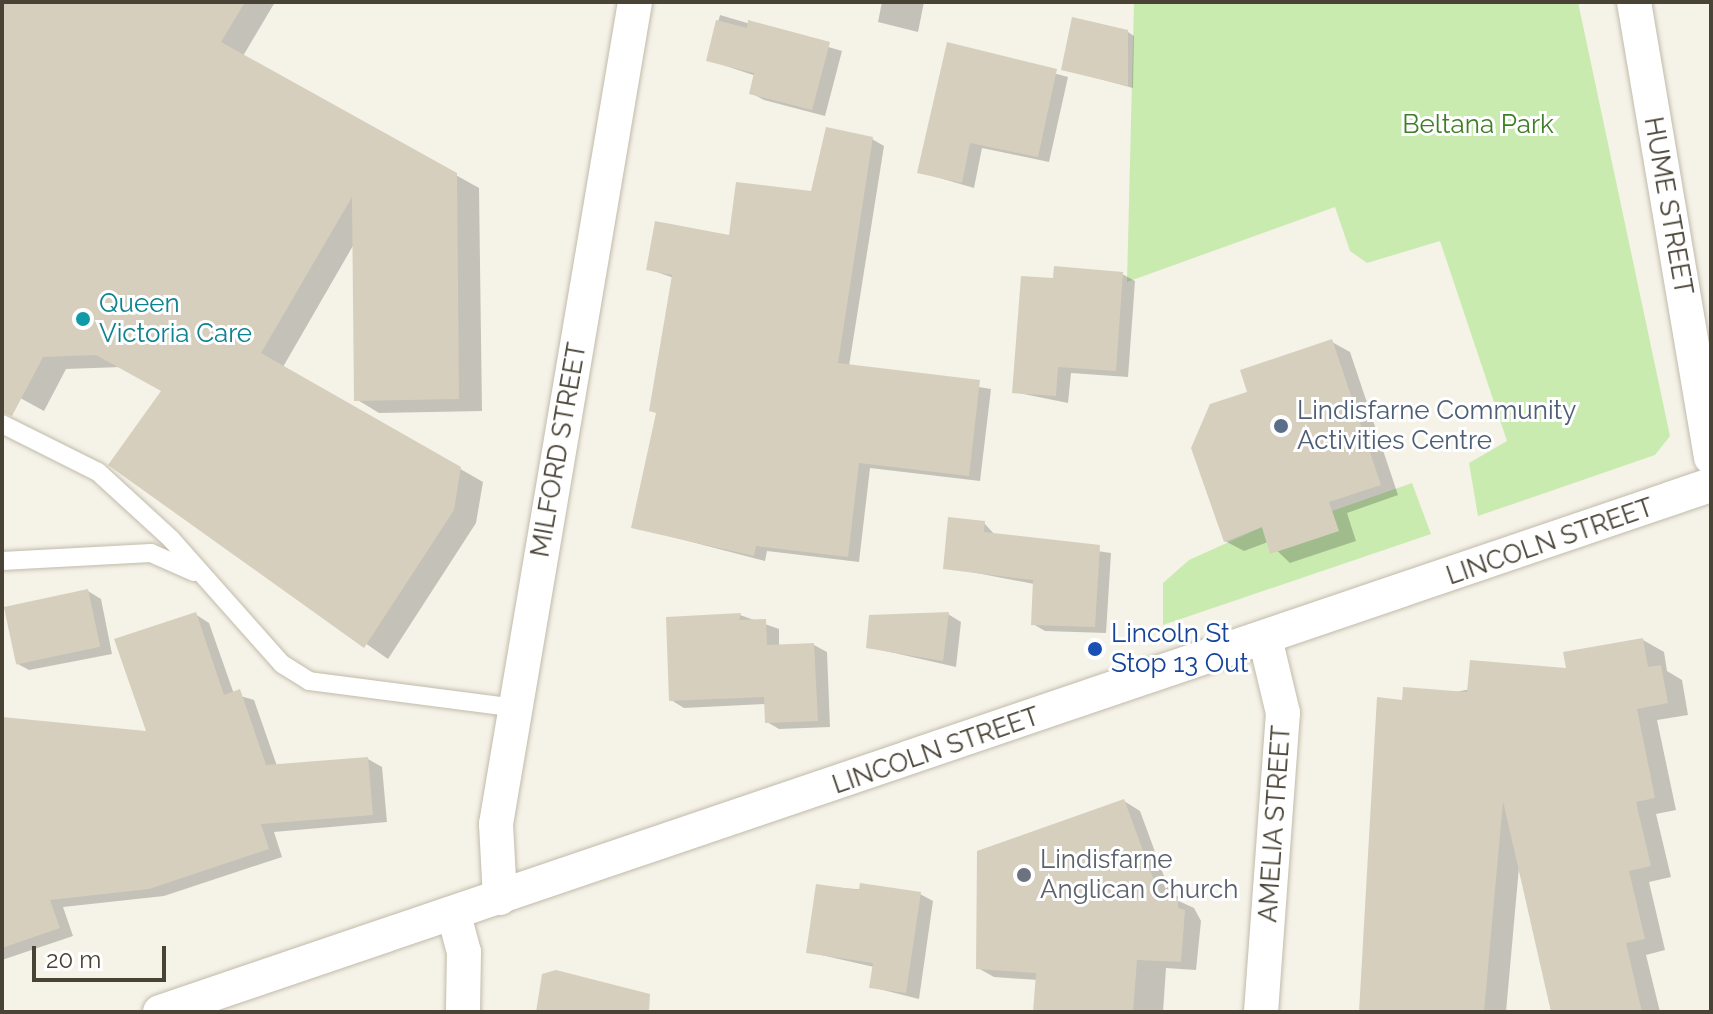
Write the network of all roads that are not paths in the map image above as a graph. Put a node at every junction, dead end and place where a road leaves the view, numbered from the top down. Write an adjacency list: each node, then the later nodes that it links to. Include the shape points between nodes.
1 (635, 2): 9 (street, MILFORD STREET)
2 (1634, 2): 4 (street, HUME STREET)
3 (2, 424): 7 (lane, via 98,472 171,539)
4 (1711, 458)
5 (1711, 485): 8 (street, LINCOLN STREET)
6 (2, 561): 7 (lane, via 151,553)
7 (197, 573): 9 (lane, via 282,664 309,681)
8 (1265, 638): 10 (street, LINCOLN STREET); 14 (street, AMELIA STREET, via 1283,713)
9 (516, 708): 10 (street, MILFORD STREET, via 496,824)
10 (500, 898): 11 (street, LINCOLN STREET)
11 (454, 915): 12 (street, LINCOLN STREET); 13 (street, via 464,952)
12 (160, 1012)
13 (463, 1012)
14 (1261, 1012)

